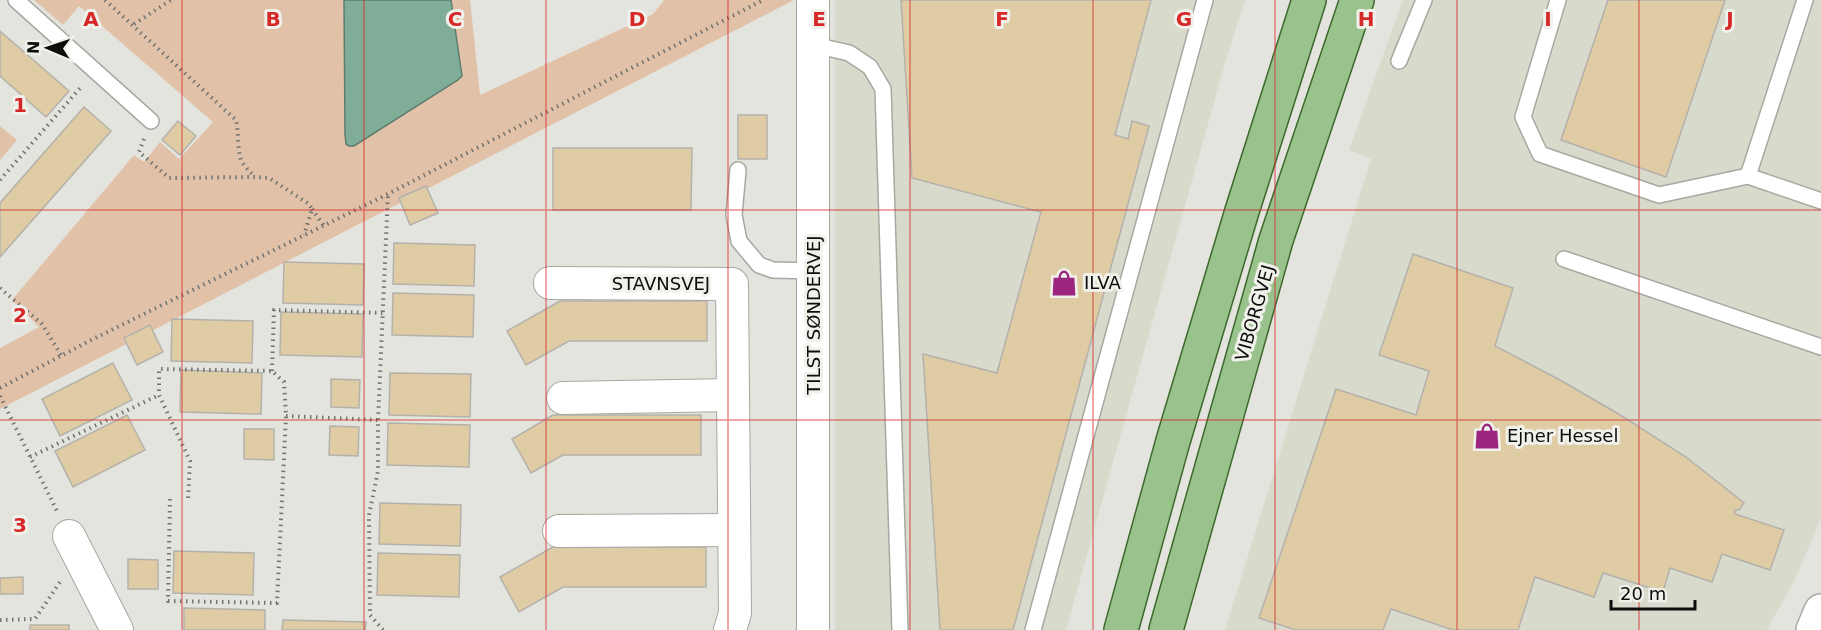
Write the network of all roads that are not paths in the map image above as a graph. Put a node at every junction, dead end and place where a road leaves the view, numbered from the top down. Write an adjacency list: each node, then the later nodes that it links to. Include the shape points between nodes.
1 (16, 0): 11 (lane)
2 (813, 0): 9 (street, TILST SØNDERVEJ)
3 (1205, 0): 29 (lane)
4 (1309, 0): 30 (main road, via 1173,441)
5 (1357, 0): 31 (main road, VIBORGVEJ, via 1276,240)
6 (1424, 0): 10 (lane)
7 (1558, 0): 13 (lane, via 1523,117 1540,154 1659,195)
8 (1805, 0): 13 (lane)
9 (814, 45): 16 (street, TILST SØNDERVEJ); 28 (lane, via 849,53 870,67 883,89)
10 (1399, 61)
11 (151, 121)
12 (738, 170): 16 (lane, via 734,215 739,241 759,265 773,270)
13 (1748, 176): 14 (lane)
14 (1821, 201)
15 (1564, 259): 18 (lane)
16 (814, 271): 27 (street, TILST SØNDERVEJ)
17 (550, 283): 19 (street, STAVNSVEJ, via 732,284)
18 (1821, 346)
19 (733, 395): 20 (street); 21 (street, STAVNSVEJ)
20 (563, 398)
21 (734, 530): 22 (street); 26 (street, STAVNSVEJ, via 735,613)
22 (559, 531)
23 (75, 547): 25 (street)
24 (1821, 611): 32 (street)
25 (117, 630)
26 (730, 630)
27 (813, 630)
28 (900, 630)
29 (1033, 630)
30 (1121, 630)
31 (1166, 630)
32 (1813, 630)

